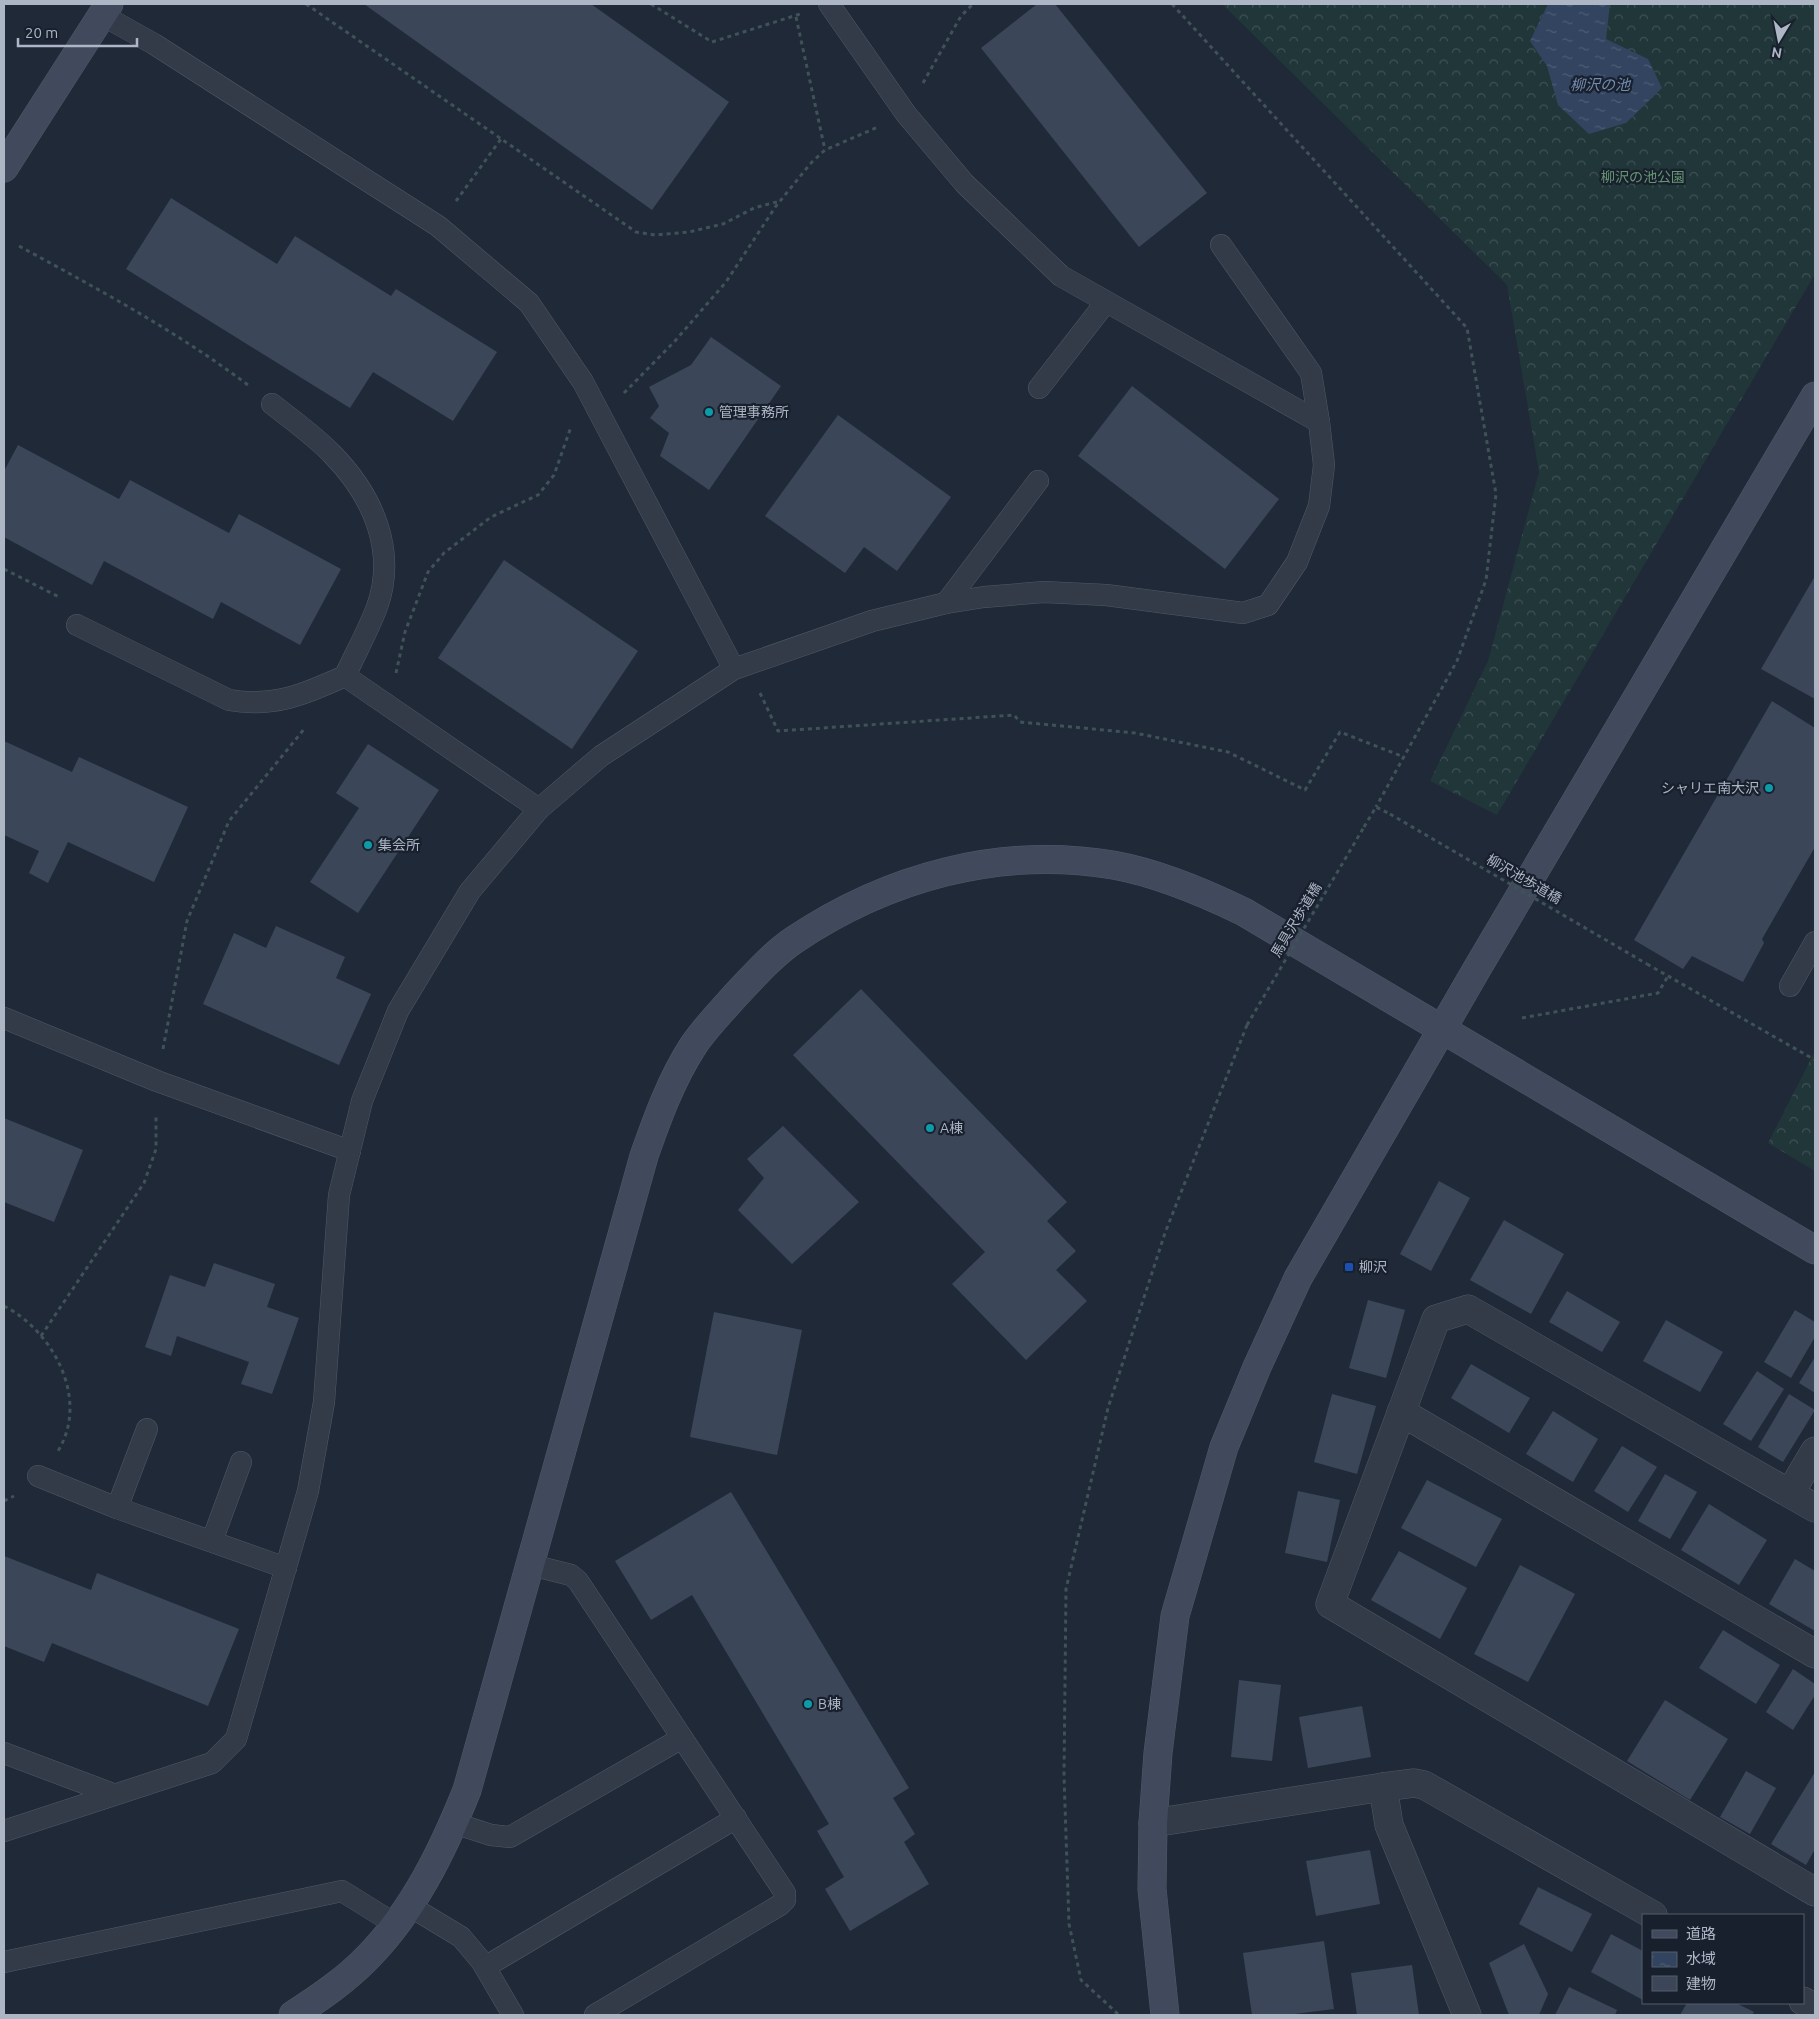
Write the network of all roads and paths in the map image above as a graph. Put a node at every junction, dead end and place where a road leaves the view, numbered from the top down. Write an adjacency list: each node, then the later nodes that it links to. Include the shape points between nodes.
1 (306, 4): 8 (path)
2 (651, 4): 9 (path, via 712,42 796,17)
3 (829, 4): 7 (lane)
4 (973, 4): 7 (path, via 952,30)
5 (1172, 4): 31 (path, 馬具沢歩道橋, via 1467,328 1496,494 1486,580 1457,661)
6 (105, 9): 10 (street); 12 (lane, via 154,44)
7 (906, 114): 9 (path); 15 (lane, via 965,184 1061,276)
8 (501, 139): 11 (path, via 636,232 655,235 689,232 723,224 754,208); 12 (path)
9 (825, 150): 11 (path)
10 (4, 168)
11 (780, 201): 17 (path, via 726,282 675,341)
12 (438, 226): 27 (lane, via 529,303 583,382)
13 (1221, 245): 21 (lane, via 1311,374)
14 (19, 246): 19 (path, via 138,311 220,364)
15 (1106, 302): 16 (lane); 21 (lane)
16 (1039, 388)
17 (620, 396)
18 (1815, 396): 39 (street)
19 (272, 404): 28 (lane, via 333,455 358,486 376,516 383,548 384,578 377,607)
20 (573, 420): 29 (path, via 554,475 538,495 490,517 444,553 428,572 405,632)
21 (1319, 422): 25 (lane, via 1324,465 1319,506 1297,562 1268,604 1243,614 1106,595 1044,592)
22 (1038, 481): 25 (lane)
23 (4, 569): 24 (path)
24 (68, 602)
25 (946, 603): 27 (lane, via 872,620)
26 (77, 625): 28 (lane, via 230,700 248,703 286,699)
27 (740, 667): 31 (path, via 778,731 1014,715 1020,722 1135,733 1228,752 1305,790 1340,732); 33 (lane, via 601,756)
28 (345, 676): 33 (lane)
29 (395, 678)
30 (306, 726): 41 (path, via 229,821 186,921)
31 (1404, 757): 32 (path, 馬具沢歩道橋)
32 (1376, 806): 35 (path, 柳沢池歩道橋, bridge); 74 (path, 馬具沢歩道橋, bridge, via 1247,1024 1165,1233 1108,1408 1066,1589 1064,1776 1069,1924 1081,1980)
33 (539, 809): 42 (lane, via 470,891 398,1011 362,1101)
34 (1815, 942): 36 (lane)
35 (1668, 976): 38 (path, via 1658,993); 40 (path, 柳沢池歩道橋)
36 (1790, 986)
37 (4, 1018): 41 (lane)
38 (1522, 1018)
39 (1442, 1030): 43 (street); 56 (street, via 1244,912 1166,880 1114,865 1030,860 947,870 870,896 793,940 708,1025 684,1062 658,1116 632,1198); 65 (street, via 1298,1278 1224,1447 1175,1616)
40 (1815, 1060)
41 (157, 1081): 42 (lane); 45 (path, via 156,1149 144,1183)
42 (350, 1151): 57 (lane, via 339,1195 324,1402 308,1491)
43 (1815, 1250)
44 (4, 1306): 45 (path, via 27,1321)
45 (41, 1336): 49 (path, via 53,1349 67,1389 67,1431)
46 (1401, 1412): 52 (street, via 1436,1319 1468,1309); 58 (street); 67 (street, via 1330,1604)
47 (147, 1429): 53 (lane)
48 (1815, 1451): 52 (street)
49 (56, 1454)
50 (241, 1462): 55 (lane)
51 (38, 1476): 53 (lane)
52 (1790, 1493): 54 (street)
53 (117, 1508): 55 (lane)
54 (1815, 1508)
55 (212, 1541): 57 (lane)
56 (531, 1565): 59 (lane, via 571,1575 578,1581); 64 (street, via 467,1790)
57 (286, 1568): 62 (lane, via 236,1739 212,1763)
58 (1815, 1654)
59 (682, 1738): 63 (lane); 64 (lane, via 510,1837 491,1835)
60 (4, 1753): 62 (lane)
61 (1384, 1787): 65 (street); 69 (street, via 1424,1785); 79 (street, via 1389,1825)
62 (113, 1794): 66 (lane)
63 (736, 1818): 71 (lane); 77 (lane, via 785,1892 785,1900)
64 (454, 1823): 68 (street, via 422,1886)
65 (1153, 1823): 78 (street, via 1152,1889)
66 (4, 1831)
67 (1815, 1892)
68 (402, 1914): 70 (lane, via 342,1891); 71 (lane, via 461,1937); 75 (street, via 368,1957 328,1993)
69 (1651, 1914)
70 (4, 1962)
71 (484, 1967): 76 (lane)
72 (1804, 2002): 73 (street)
73 (1815, 2008)
74 (1118, 2014)
75 (292, 2015)
76 (513, 2015)
77 (595, 2015)
78 (1165, 2015)
79 (1467, 2015)

